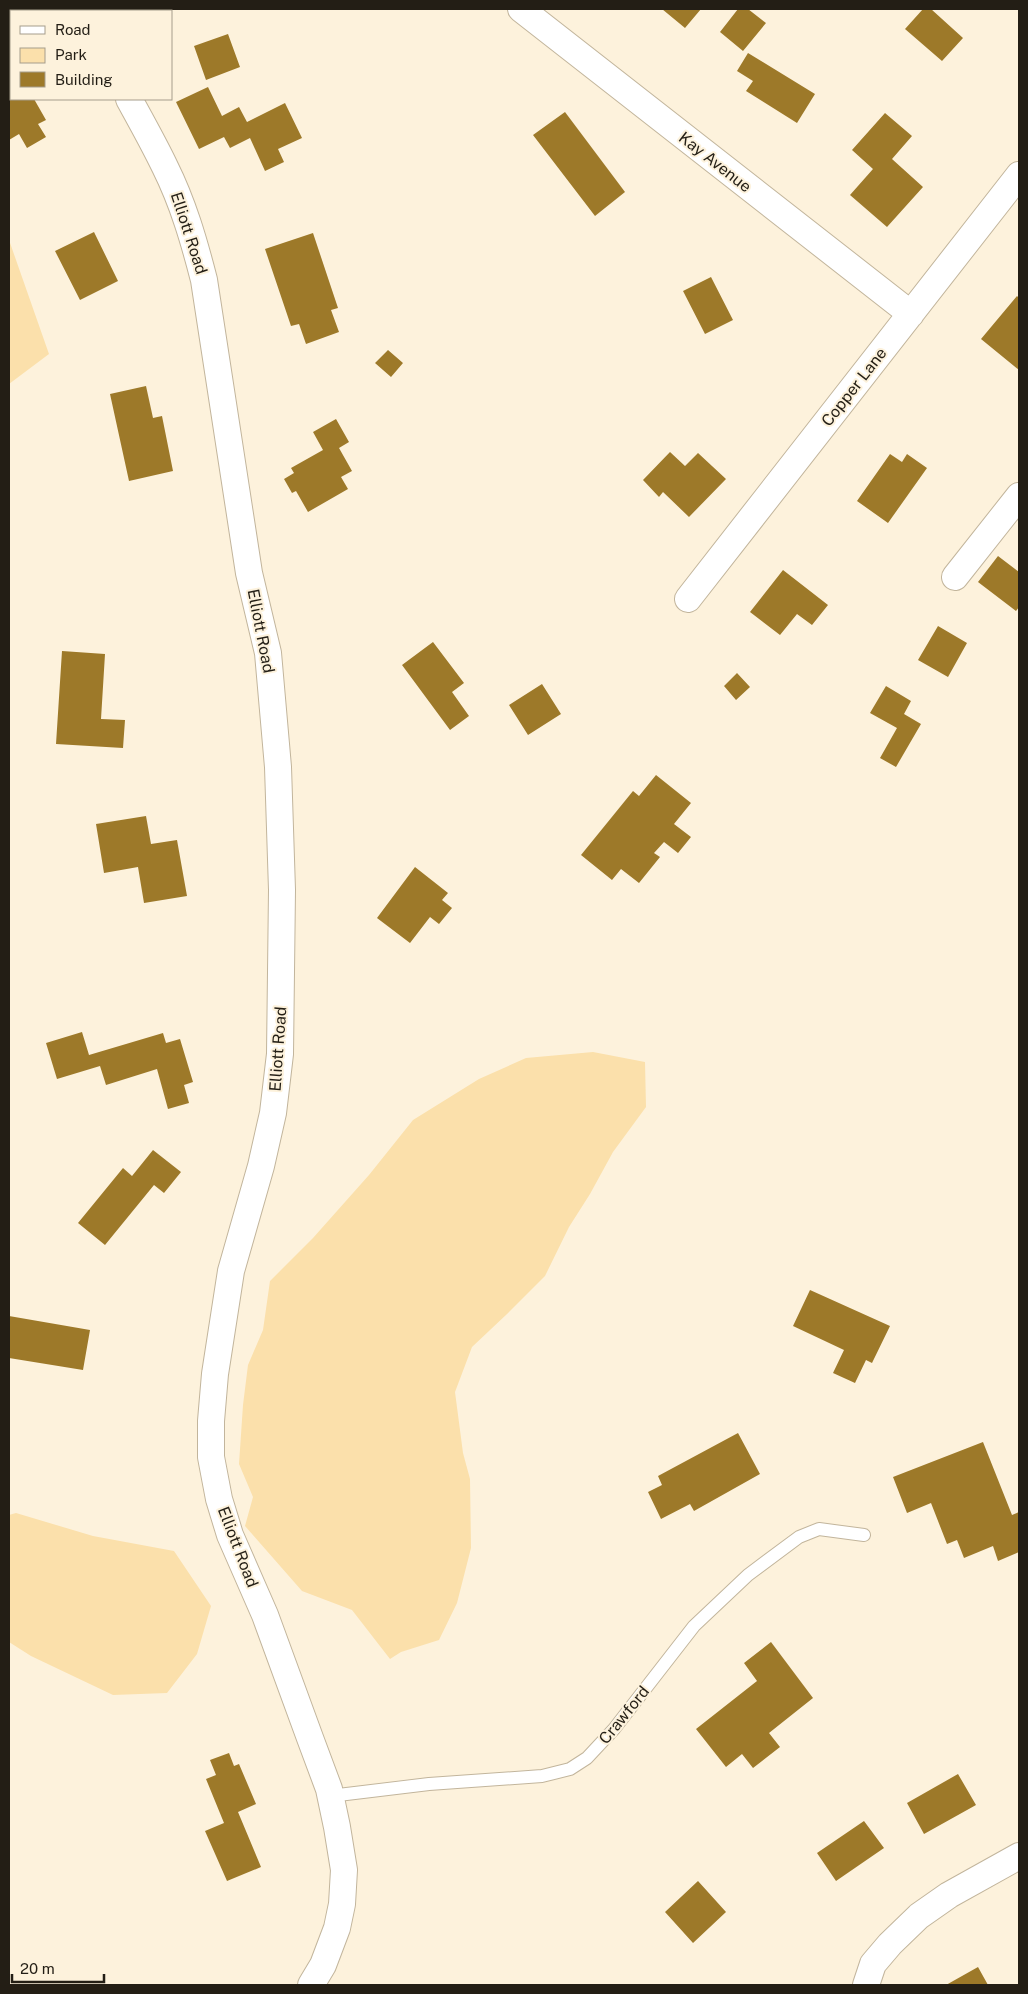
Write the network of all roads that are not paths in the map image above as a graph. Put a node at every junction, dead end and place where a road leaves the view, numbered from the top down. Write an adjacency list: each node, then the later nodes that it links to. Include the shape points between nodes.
1 (521, 9): 4 (street, Kay Avenue)
2 (130, 100): 9 (street, Elliott Road, via 179,198 204,280 251,582 268,653 278,767 282,890 280,1054 273,1113 231,1271 215,1374 211,1457 230,1535 265,1615)
3 (1019, 175): 4 (street, Copper Lane)
4 (911, 314): 7 (street, Copper Lane)
5 (1019, 496): 6 (street)
6 (955, 577)
7 (688, 600)
8 (864, 1535): 9 (lane, Crawford, via 819,1529 799,1536 748,1575 694,1626 614,1730 587,1758 570,1769 542,1776 429,1784)
9 (330, 1796): 11 (street, Elliott Road, via 344,1870 342,1904 337,1928)
10 (1019, 1856): 12 (street, via 948,1895 919,1916 873,1964)
11 (311, 1985)
12 (866, 1985)

